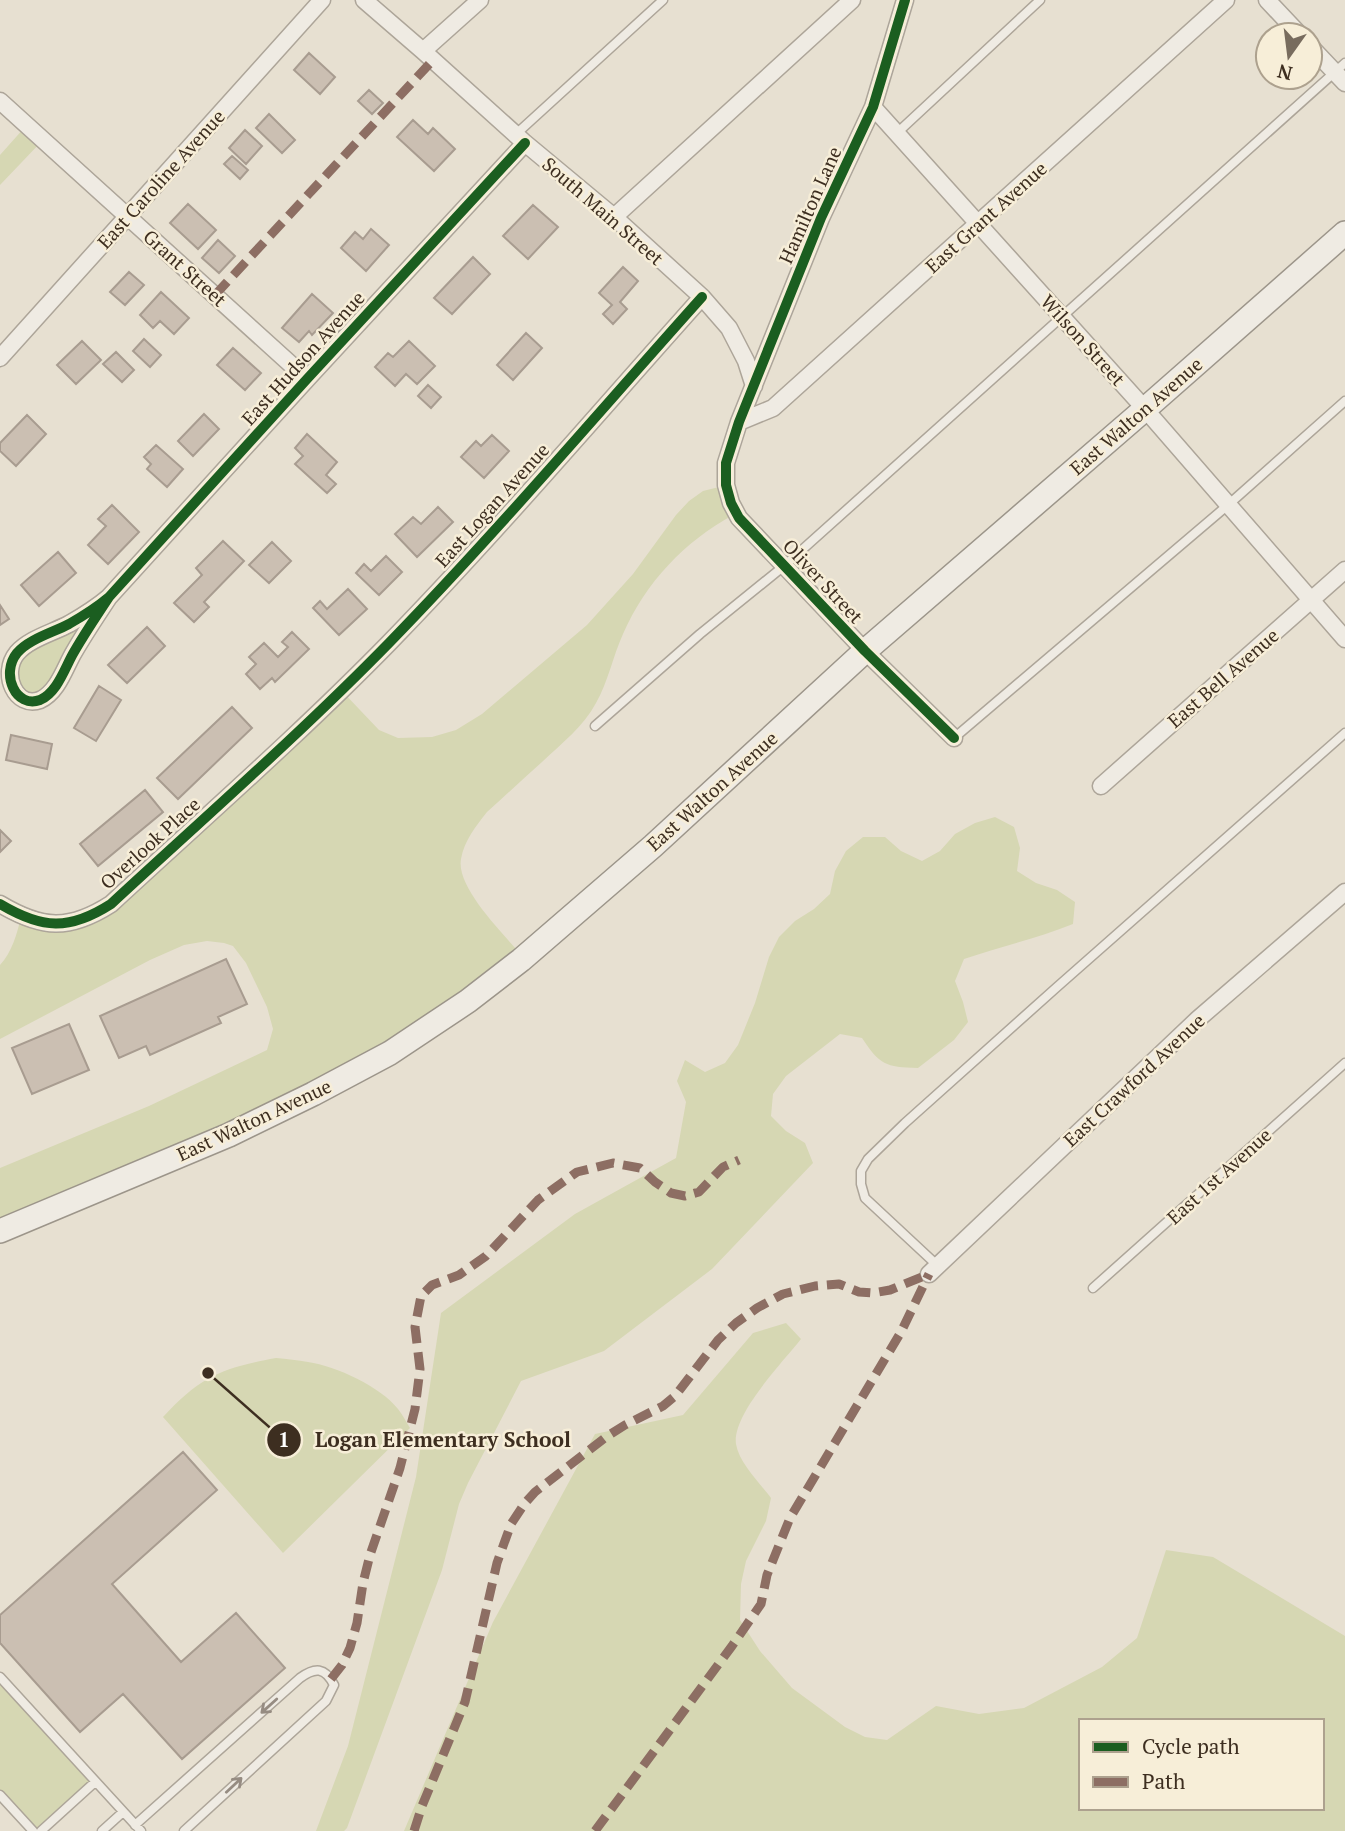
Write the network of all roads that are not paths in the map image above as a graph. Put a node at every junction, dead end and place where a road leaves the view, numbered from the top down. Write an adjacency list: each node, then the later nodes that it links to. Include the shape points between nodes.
1 (322, 0): 18 (street, East Caroline Avenue)
2 (364, 0): 11 (street, South Main Street)
3 (480, 0): 11 (street)
4 (663, 0): 17 (lane)
5 (852, 0): 19 (street)
6 (905, 0): 15 (street, Hamilton Lane)
7 (1040, 0): 16 (lane)
8 (1226, 0): 20 (street, East Grant Avenue)
9 (1267, 0): 10 (street)
10 (1287, 21)
11 (424, 51): 17 (street, South Main Street)
12 (1324, 58): 13 (street)
13 (1342, 73): 23 (lane)
14 (0, 101): 18 (street, Grant Street)
15 (873, 107): 16 (street, Wilson Street); 26 (street, Hamilton Lane, via 821,218)
16 (897, 133): 20 (street, Wilson Street)
17 (520, 139): 19 (street, South Main Street); 25 (street, East Hudson Avenue)
18 (127, 217): 24 (street, East Caroline Avenue); 25 (street, Grant Street)
19 (614, 217): 22 (street, South Main Street)
20 (978, 225): 23 (street, Wilson Street); 29 (street, East Grant Avenue, via 773,408)
21 (1345, 233): 28 (main road, East Walton Avenue)
22 (702, 298): 26 (street, South Main Street, via 729,328); 38 (street, East Logan Avenue, via 448,580)
23 (1061, 316): 28 (street, Wilson Street); 31 (lane)
24 (0, 358)
25 (307, 379): 33 (street, East Hudson Avenue)
26 (754, 386): 29 (street, Hamilton Lane)
27 (1345, 401): 30 (lane)
28 (1145, 410): 30 (street, Wilson Street); 36 (main road, East Walton Avenue)
29 (740, 422): 31 (street, Oliver Street, via 726,463 731,503 739,518)
30 (1228, 505): 34 (street, Wilson Street); 40 (lane)
31 (784, 566): 36 (street, Oliver Street); 37 (lane)
32 (1345, 570): 34 (street, East Bell Avenue)
33 (109, 597): 33 (street, East Hudson Avenue, via 17,652 8,676 21,697 40,700 51,692)
34 (1311, 600): 35 (street, Wilson Street); 41 (street, East Bell Avenue)
35 (1345, 639)
36 (865, 651): 40 (street, Oliver Street); 45 (main road, East Walton Avenue, via 653,846 542,942 429,1029 276,1113)
37 (595, 726)
38 (301, 729): 43 (street, Overlook Place, via 111,904 93,915 77,922 43,922 21,917)
39 (1345, 733): 46 (lane, via 868,1159 862,1171 865,1198)
40 (954, 738)
41 (1101, 786)
42 (1345, 892): 46 (street, East Crawford Avenue, via 1198,1018)
43 (0, 904)
44 (1345, 1063): 47 (lane, East 1st Avenue)
45 (0, 1231)
46 (933, 1270)
47 (1093, 1288)
48 (0, 1677): 49 (lane)
49 (95, 1782): 51 (lane); 55 (lane)
50 (0, 1795): 54 (lane)
51 (123, 1812): 52 (lane); 53 (lane)
52 (138, 1828): 56 (lane, one-way to 52, via 326,1701 334,1685 325,1672 317,1670 300,1678)
53 (102, 1830)
54 (33, 1831)
55 (41, 1831)
56 (184, 1831)

